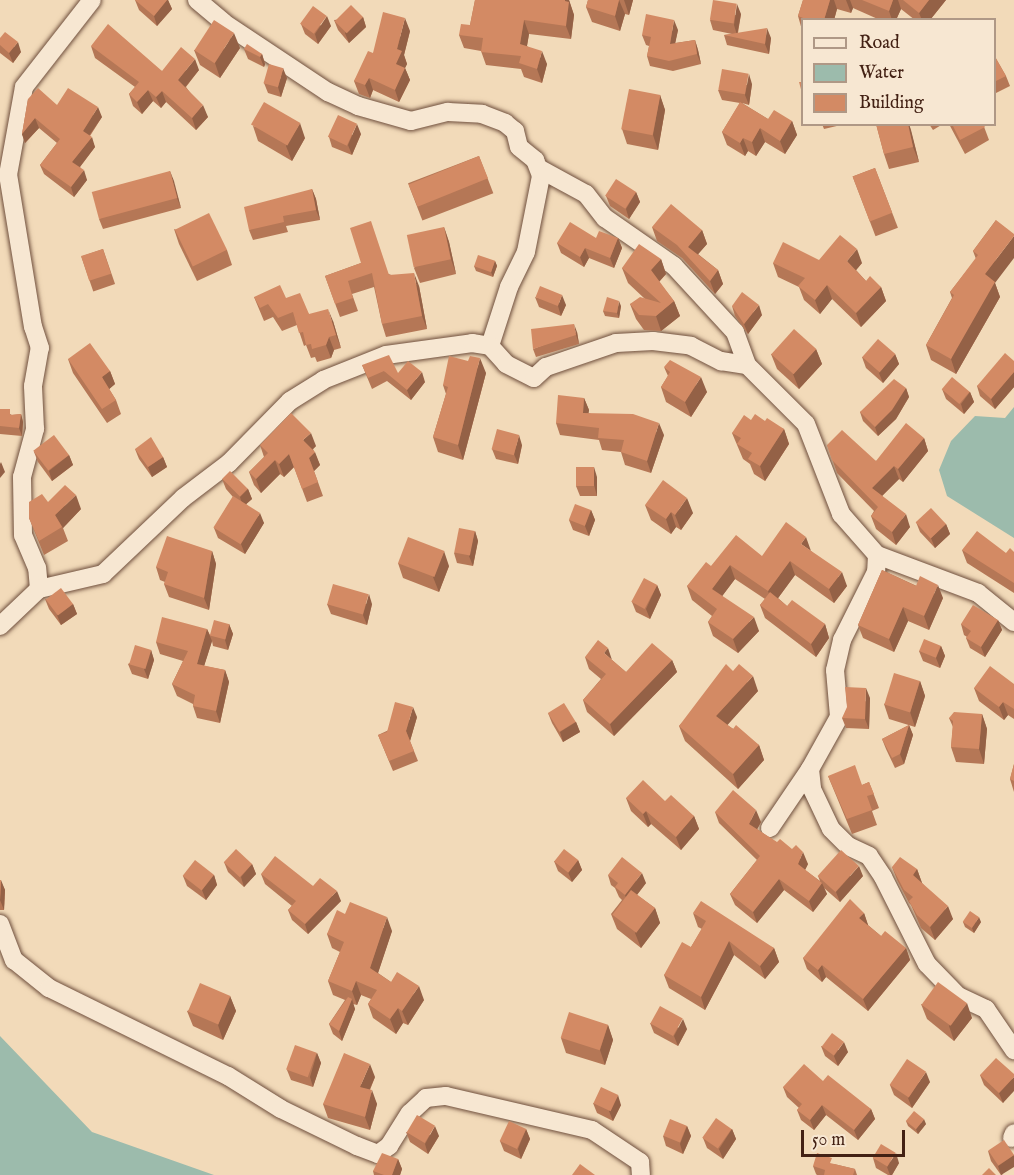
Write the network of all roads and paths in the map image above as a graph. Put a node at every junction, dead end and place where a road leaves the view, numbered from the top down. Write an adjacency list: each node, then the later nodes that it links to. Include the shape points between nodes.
1 (92, 0): 7 (street, via 24,87 8,175 33,327 40,348 33,386 35,429 22,477 23,535 37,568)
2 (196, 0): 3 (street, via 328,92 358,106 411,121 466,112 505,123 515,131 519,147)
3 (540, 169): 4 (street, via 526,252 509,287); 5 (street, via 586,194 605,218 674,266 735,332)
4 (490, 346): 5 (street, via 506,364 534,378 546,367 616,343 653,341 691,346 721,361); 7 (street, via 459,343 386,356 303,389 229,463 183,498 103,574)
5 (747, 365): 6 (street, via 806,424 841,514)
6 (877, 555): 8 (street, via 978,593); 10 (street, via 876,572 853,614 835,670 839,717)
7 (39, 589): 9 (street)
8 (1014, 622)
9 (0, 626)
10 (810, 769): 11 (street); 13 (street, via 812,789 831,829 848,846 869,856 927,964 958,996 986,1009)
11 (770, 828)
12 (0, 924): 14 (street, via 14,960 49,988 228,1076 281,1109 357,1146 378,1154 389,1146 410,1113 426,1098 446,1096 592,1130 640,1162)
13 (1014, 1050)
14 (642, 1175)

